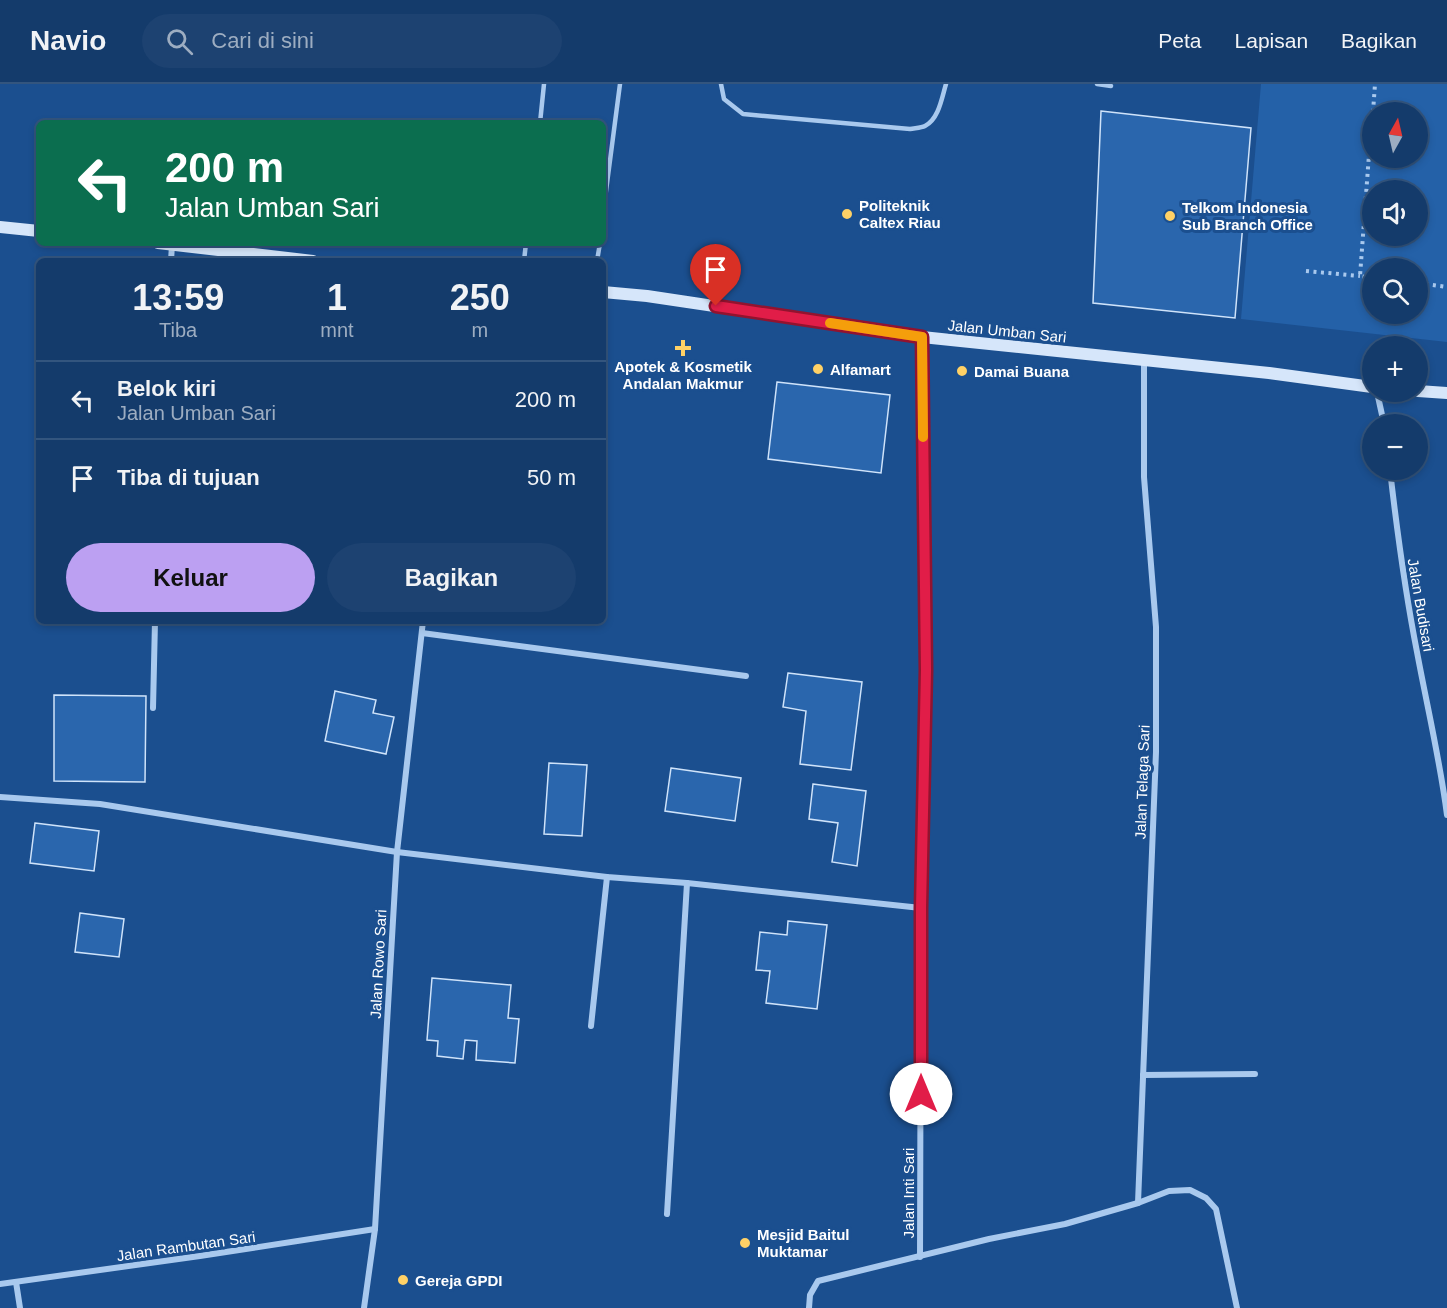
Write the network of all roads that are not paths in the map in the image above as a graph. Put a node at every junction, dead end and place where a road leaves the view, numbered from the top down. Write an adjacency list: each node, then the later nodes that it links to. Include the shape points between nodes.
1 (544, 84): 7 (lane)
2 (620, 84): 8 (lane)
3 (721, 84): 4 (lane, via 724,99 743,114 910,129 925,126 933,119)
4 (946, 84)
5 (1097, 84): 6 (lane)
6 (1111, 86)
7 (540, 120)
8 (606, 191)
9 (0, 227): 10 (main road)
10 (36, 231)
11 (189, 246): 12 (main road)
12 (289, 258)
13 (606, 292): 14 (main road, Jalan Umban Sari)
14 (922, 337): 15 (main road, Jalan Umban Sari); 30 (street, Jalan Inti Sari, via 926,670)
15 (1144, 361): 16 (main road, Jalan Umban Sari); 33 (street, Jalan Telaga Sari, via 1144,477 1156,627 1156,752)
16 (1362, 386)
17 (1428, 392): 18 (main road)
18 (1447, 393)
19 (1390, 480): 26 (street, Jalan Budisari, via 1398,546)
20 (155, 624): 24 (street)
21 (423, 624): 22 (street, Jalan Rowo Sari)
22 (422, 633): 23 (street); 27 (street, Jalan Rowo Sari)
23 (746, 676)
24 (153, 708)
25 (0, 797): 27 (street, via 100,804)
26 (1447, 815)
27 (397, 852): 28 (street); 36 (street, Jalan Rowo Sari)
28 (607, 877): 29 (street); 31 (street)
29 (687, 883): 30 (street); 35 (street)
30 (921, 908): 37 (street, Jalan Inti Sari)
31 (591, 1026)
32 (1255, 1074): 33 (street)
33 (1143, 1075): 34 (street, Jalan Telaga Sari)
34 (1138, 1203): 37 (street); 43 (street, via 1169,1191 1190,1190 1206,1198 1216,1209)
35 (667, 1214)
36 (375, 1229): 38 (street, Jalan Rambutan Sari); 41 (street, Jalan Rowo Sari)
37 (920, 1257): 42 (street, via 818,1281 810,1295)
38 (16, 1282): 39 (street, Jalan Rambutan Sari); 40 (street)
39 (0, 1284)
40 (20, 1308)
41 (363, 1308)
42 (809, 1308)
43 (1237, 1308)

